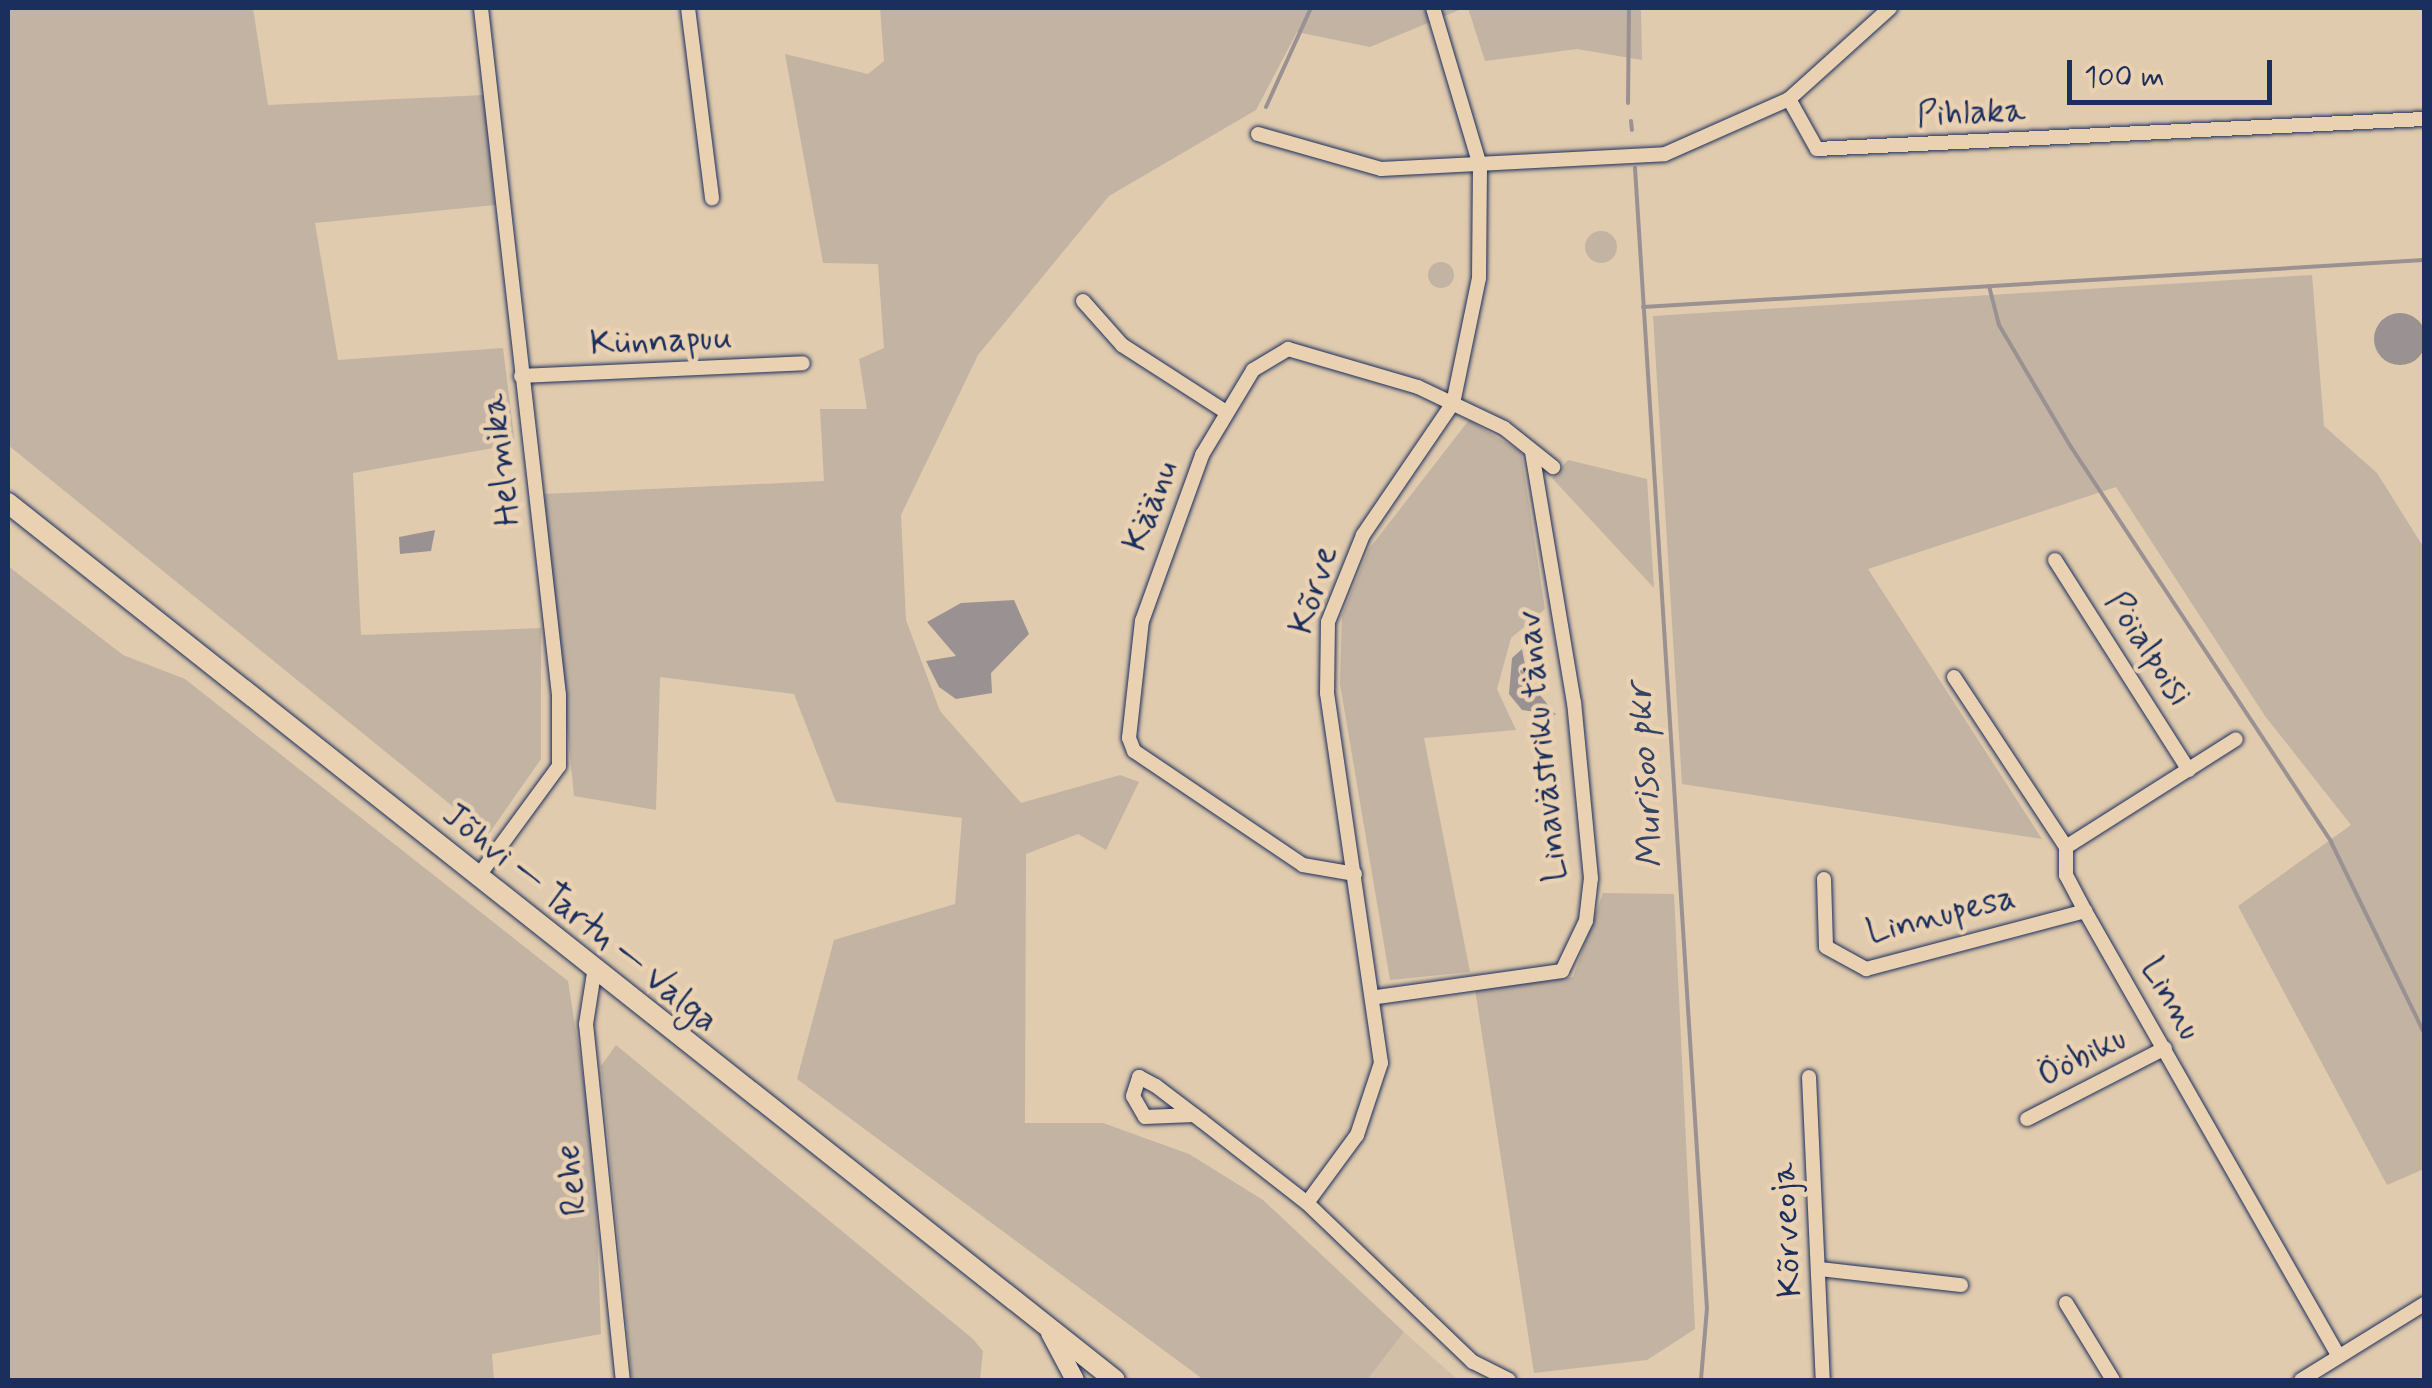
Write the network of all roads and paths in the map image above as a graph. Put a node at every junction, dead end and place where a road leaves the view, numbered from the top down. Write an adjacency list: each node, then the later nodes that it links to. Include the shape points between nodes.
1 (481, 8): 12 (street, Helmika)
2 (688, 8): 9 (street)
3 (1433, 8): 8 (street, Kõrve)
4 (1890, 8): 5 (street)
5 (1789, 99): 6 (street, Pihlaka, via 1817,149); 8 (street, via 1665,154)
6 (2424, 120)
7 (1258, 134): 8 (street, via 1382,169)
8 (1480, 166): 13 (street, Kõrve, via 1479,278)
9 (712, 198)
10 (1083, 301): 14 (street, via 1122,344)
11 (804, 363): 12 (street, Künnapuu)
12 (521, 376): 24 (street, Helmika, via 559,695 559,776)
13 (1453, 403): 14 (street, Käänu, via 1288,349 1253,370); 15 (street, Käänu); 23 (street, Kõrve, via 1362,534 1328,622 1327,693)
14 (1226, 412): 23 (street, Käänu, via 1153,586 1129,738 1134,750 1303,866)
15 (1532, 451): 16 (street, Käänu); 28 (street, Linavästriku tänav, via 1591,878 1586,920 1562,971)
16 (1553, 466)
17 (8, 503): 24 (highway, Jõhvi — Tartu — Valga)
18 (2055, 560): 21 (street, Pöialpoisi)
19 (1954, 676): 22 (street, Linnu)
20 (2236, 738): 21 (street)
21 (2190, 770): 22 (street)
22 (2066, 847): 26 (street, Linnu, via 2066,875)
23 (1355, 874): 28 (street, Kõrve)
24 (477, 878): 27 (highway, Jõhvi — Tartu — Valga)
25 (1824, 878): 26 (street, Linnupesa, via 1818,896 1826,947 1866,969)
26 (2085, 911): 29 (street, Linnu)
27 (594, 973): 38 (highway, Jõhvi — Tartu — Valga); 40 (street, Rehe, via 586,1024)
28 (1377, 997): 33 (street, Kõrve, via 1381,1063 1371,1099)
29 (2165, 1048): 32 (street, Ööbiku); 39 (street, Linnu)
30 (1809, 1077): 34 (street, Kõrveoja)
31 (1194, 1115): 31 (street, via 1140,1077 1133,1096 1144,1117); 33 (street)
32 (2027, 1120)
33 (1306, 1203): 43 (street, via 1473,1362)
34 (1820, 1268): 35 (street); 44 (street, Kõrveoja)
35 (1960, 1285)
36 (2066, 1304): 45 (street)
37 (2424, 1304): 39 (street)
38 (1044, 1325): 41 (main road); 42 (highway, Jõhvi — Tartu — Valga)
39 (2338, 1356): 46 (street)
40 (623, 1380)
41 (1075, 1380)
42 (1113, 1380)
43 (1509, 1380)
44 (1823, 1380)
45 (2113, 1380)
46 (2302, 1380)

